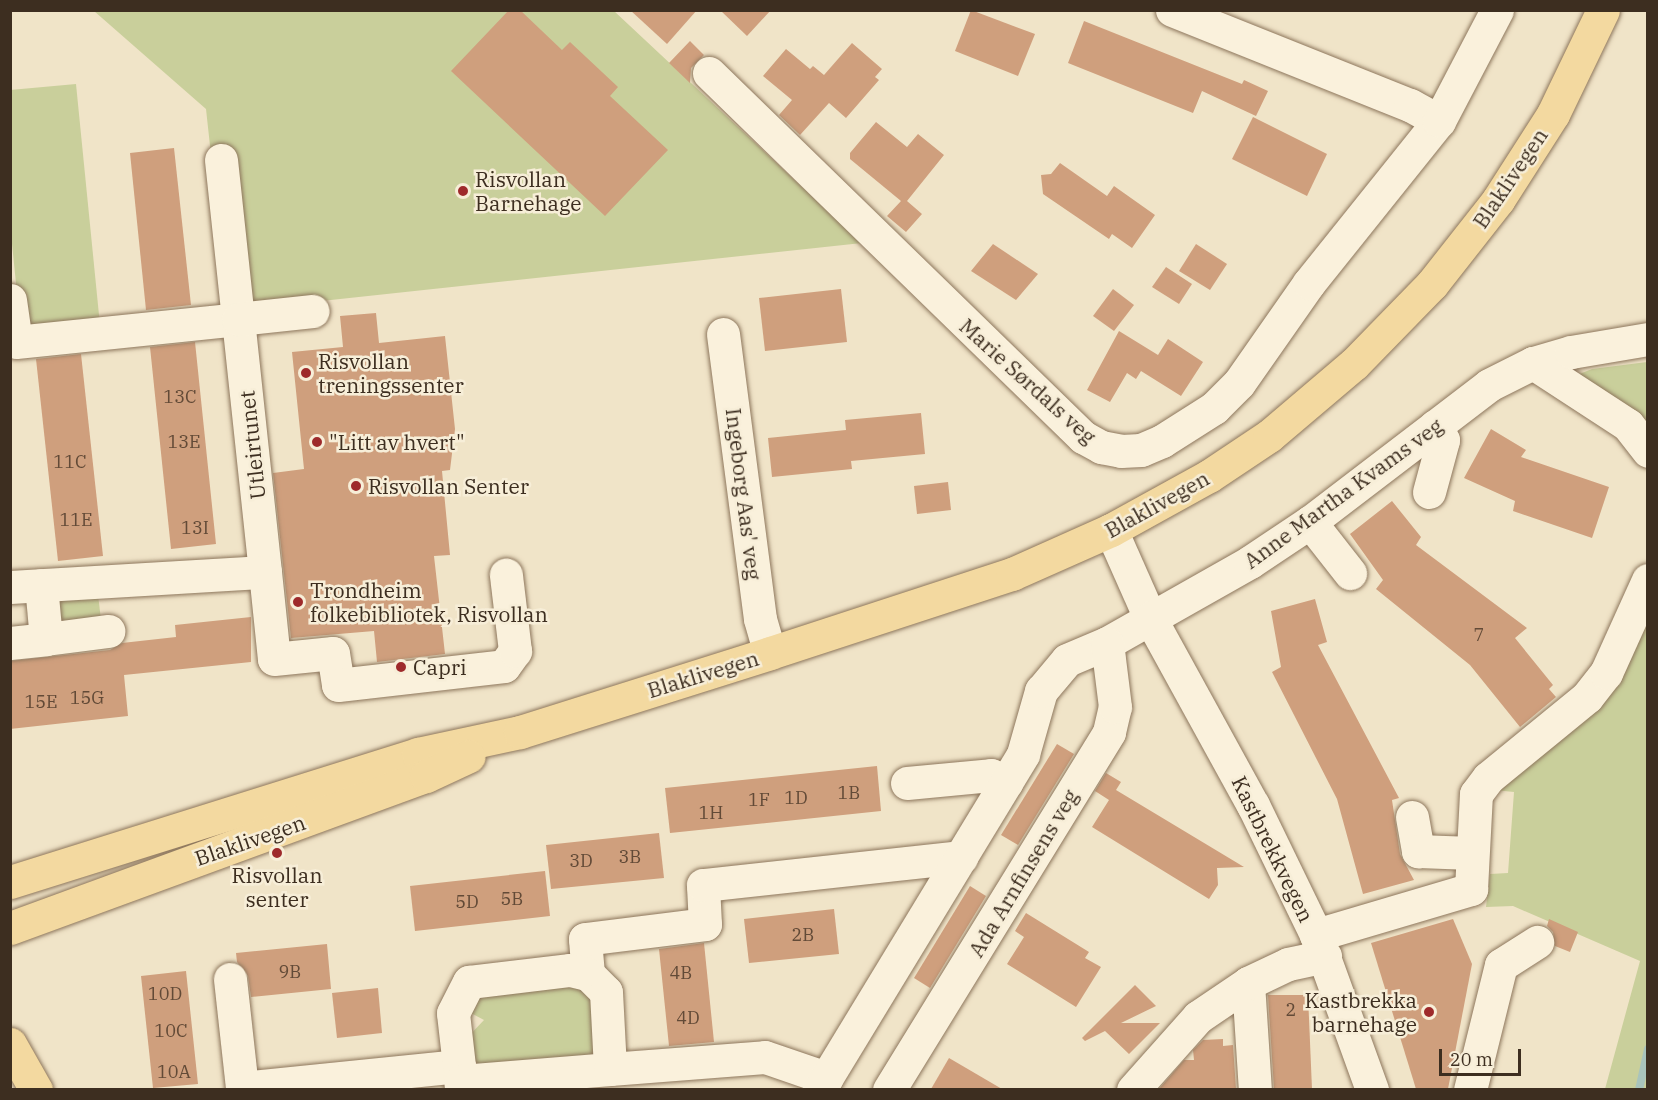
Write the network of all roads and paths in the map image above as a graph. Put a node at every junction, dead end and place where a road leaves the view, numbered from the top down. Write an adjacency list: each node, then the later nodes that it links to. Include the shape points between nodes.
1 (1172, 10): 5 (street, via 1410,105)
2 (1497, 10): 5 (street, Marie Sørdals veg)
3 (1603, 10): 18 (main road, Blaklivegen, via 1553,114 1498,200 1432,284 1354,364 1269,436 1209,476)
4 (709, 73): 5 (street, Marie Sørdals veg, via 1083,437 1101,447 1121,451 1141,450 1162,441 1215,408 1239,383 1309,282)
5 (1439, 121)
6 (221, 160): 9 (street, Utleirtunet)
7 (10, 300): 12 (street)
8 (313, 311): 9 (street)
9 (238, 319): 12 (street); 19 (street, Utleirtunet)
10 (723, 334): 29 (street, Ingeborg Aas' veg, via 760,619)
11 (1647, 339): 13 (street, Anne Martha Kvams veg, via 1570,352)
12 (13, 342)
13 (1533, 363): 14 (street, Anne Martha Kvams veg, via 1490,385); 15 (street, via 1628,425)
14 (1435, 426): 16 (street, via 1443,440); 17 (street, Anne Martha Kvams veg)
15 (1647, 451)
16 (1429, 492)
17 (1310, 522): 20 (street); 24 (street, Anne Martha Kvams veg, via 1250,562)
18 (1111, 530): 24 (street, Kastbrekkvegen); 29 (main road, Blaklivegen, via 1011,574)
19 (265, 572): 21 (street, Utleirtunet, via 274,660 333,653 338,685 504,666 515,651); 23 (street)
20 (1350, 573)
21 (506, 575)
22 (1647, 580): 34 (street, via 1606,674 1587,697 1488,778 1476,794)
23 (26, 586): 26 (street)
24 (1150, 618): 28 (street); 39 (street, Kastbrekkvegen, via 1253,805)
25 (108, 631): 26 (street)
26 (46, 639): 27 (street)
27 (10, 643)
28 (1107, 643): 31 (street, via 1067,660 1041,691 1023,754); 49 (street, Ada Arnfinsens veg, via 1115,707 1109,732)
29 (770, 653): 30 (main road, Blaklivegen)
30 (520, 732): 36 (main road, Blaklivegen, via 417,754); 37 (main road, Blaklivegen, via 426,776)
31 (1006, 782): 32 (street, via 991,775); 35 (street)
32 (907, 783)
33 (1412, 817): 34 (street, via 1418,851)
34 (1472, 853): 39 (street, via 1471,889)
35 (961, 857): 40 (street, via 703,885 705,924 585,939); 46 (street)
36 (10, 882)
37 (10, 928)
38 (1537, 942): 53 (street, via 1501,965)
39 (1320, 945): 42 (street); 52 (street, Kastbrekkvegen)
40 (588, 974): 44 (street, via 606,992); 45 (street, via 570,970 469,982 453,1012)
41 (230, 979): 47 (street)
42 (1248, 983): 50 (street, via 1194,1020); 51 (street)
43 (10, 1044): 48 (main road)
44 (610, 1069): 45 (street); 46 (street, via 765,1057)
45 (460, 1079): 47 (street)
46 (822, 1084)
47 (242, 1088)
48 (36, 1089)
49 (889, 1089)
50 (1133, 1089)
51 (1255, 1089)
52 (1372, 1089)
53 (1470, 1089)

